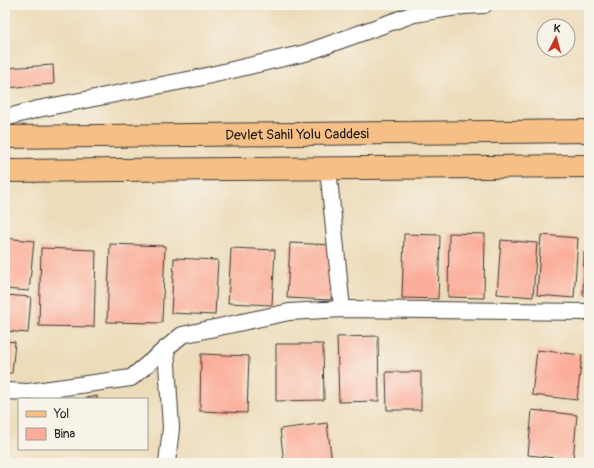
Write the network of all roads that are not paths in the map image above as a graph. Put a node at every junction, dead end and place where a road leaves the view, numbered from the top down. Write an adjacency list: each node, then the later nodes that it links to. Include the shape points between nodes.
1 (484, 5): 2 (street, via 414,14 306,53)
2 (5, 118)
3 (589, 132): 4 (main road, Devlet Sahil Yolu Caddesi)
4 (5, 137)
5 (589, 166): 6 (main road)
6 (328, 168): 7 (main road); 8 (street)
7 (5, 171)
8 (342, 309): 9 (street); 10 (street, via 289,312 182,335)
9 (589, 312)
10 (166, 348): 11 (street, via 131,378 28,392); 12 (street, via 171,428)
11 (5, 391)
12 (167, 463)

